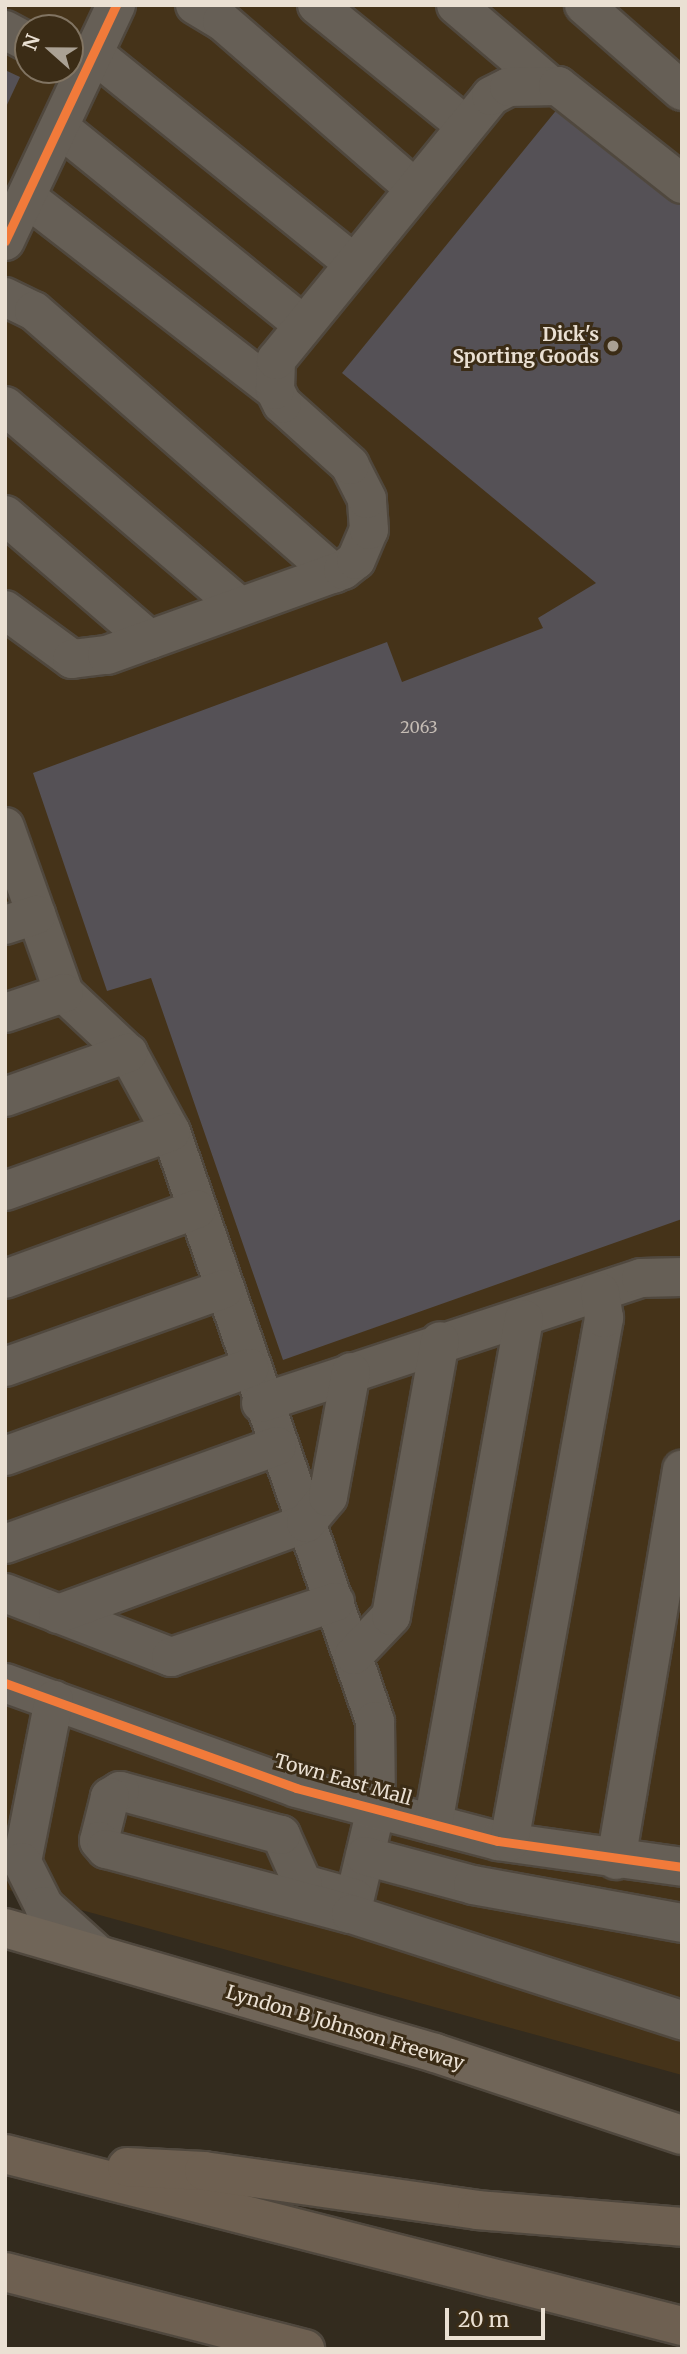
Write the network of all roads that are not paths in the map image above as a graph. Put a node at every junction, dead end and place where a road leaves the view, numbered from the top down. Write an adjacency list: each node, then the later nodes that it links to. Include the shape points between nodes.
1 (116, 5): 6 (street)
2 (317, 5): 12 (street)
3 (456, 5): 8 (street)
4 (584, 5): 10 (street)
5 (215, 10): 14 (street)
6 (84, 61)
7 (84, 64): 16 (street)
8 (546, 82): 12 (street, via 491,96); 13 (street, via 577,99)
9 (75, 84): 11 (street)
10 (682, 91)
11 (59, 127): 15 (street); 18 (street)
12 (466, 127): 14 (street)
13 (682, 184)
14 (414, 188): 16 (street)
15 (12, 224): 19 (street)
16 (352, 262): 18 (street)
17 (5, 297): 22 (street, via 34,311)
18 (301, 323): 19 (street, via 276,360)
19 (275, 390): 22 (street, via 292,416 351,465 367,499 369,530 360,550)
20 (5, 406): 23 (street)
21 (5, 515): 25 (street)
22 (334, 574): 23 (street)
23 (240, 607): 25 (street)
24 (5, 610): 25 (street, via 72,659)
25 (150, 640)
26 (6, 831): 27 (street)
27 (21, 920): 28 (street)
28 (64, 993): 29 (street); 30 (street)
29 (5, 1013)
30 (128, 1053): 31 (street); 32 (street)
31 (5, 1097)
32 (171, 1132): 33 (street); 34 (street)
33 (5, 1191)
34 (197, 1209): 36 (street); 37 (street)
35 (682, 1277): 38 (street, via 641,1278)
36 (5, 1279)
37 (224, 1289): 41 (street); 43 (street)
38 (600, 1292): 39 (street); 57 (street, via 604,1318)
39 (524, 1319): 40 (street); 56 (street)
40 (440, 1341): 42 (street); 52 (street, via 391,1616)
41 (5, 1367)
42 (351, 1372): 43 (street); 47 (street, via 328,1497)
43 (256, 1386): 44 (street); 45 (street)
44 (278, 1446): 47 (street); 48 (street)
45 (5, 1456)
46 (682, 1469): 59 (street)
47 (306, 1523): 50 (street); 51 (street)
48 (5, 1544)
49 (5, 1593): 51 (street)
50 (335, 1602): 51 (street, via 171,1657); 52 (street)
51 (58, 1614)
52 (354, 1654): 55 (street, via 375,1721)
53 (5, 1683): 54 (street, Town East Mall)
54 (54, 1700): 55 (street, Town East Mall, via 296,1788); 64 (street, via 22,1862 44,1906)
55 (376, 1809): 56 (street, Town East Mall); 58 (street)
56 (433, 1824): 57 (street, Town East Mall)
57 (509, 1843): 59 (street, Town East Mall)
58 (365, 1856): 61 (street); 62 (street, via 474,1885)
59 (616, 1860): 60 (street, Town East Mall)
60 (682, 1867)
61 (352, 1906): 61 (street, via 303,1884 281,1835 120,1791 110,1797 99,1841 106,1849); 65 (street)
62 (682, 1923)
63 (5, 1928): 64 (main road, Lyndon B Johnson Freeway)
64 (96, 1953): 66 (main road, Lyndon B Johnson Freeway, via 435,2053)
65 (682, 2020)
66 (682, 2135)
67 (20, 2158): 68 (highway, via 204,2171 477,2210); 70 (highway)
68 (682, 2227)
69 (5, 2272): 71 (highway)
70 (682, 2326)
71 (305, 2349)

